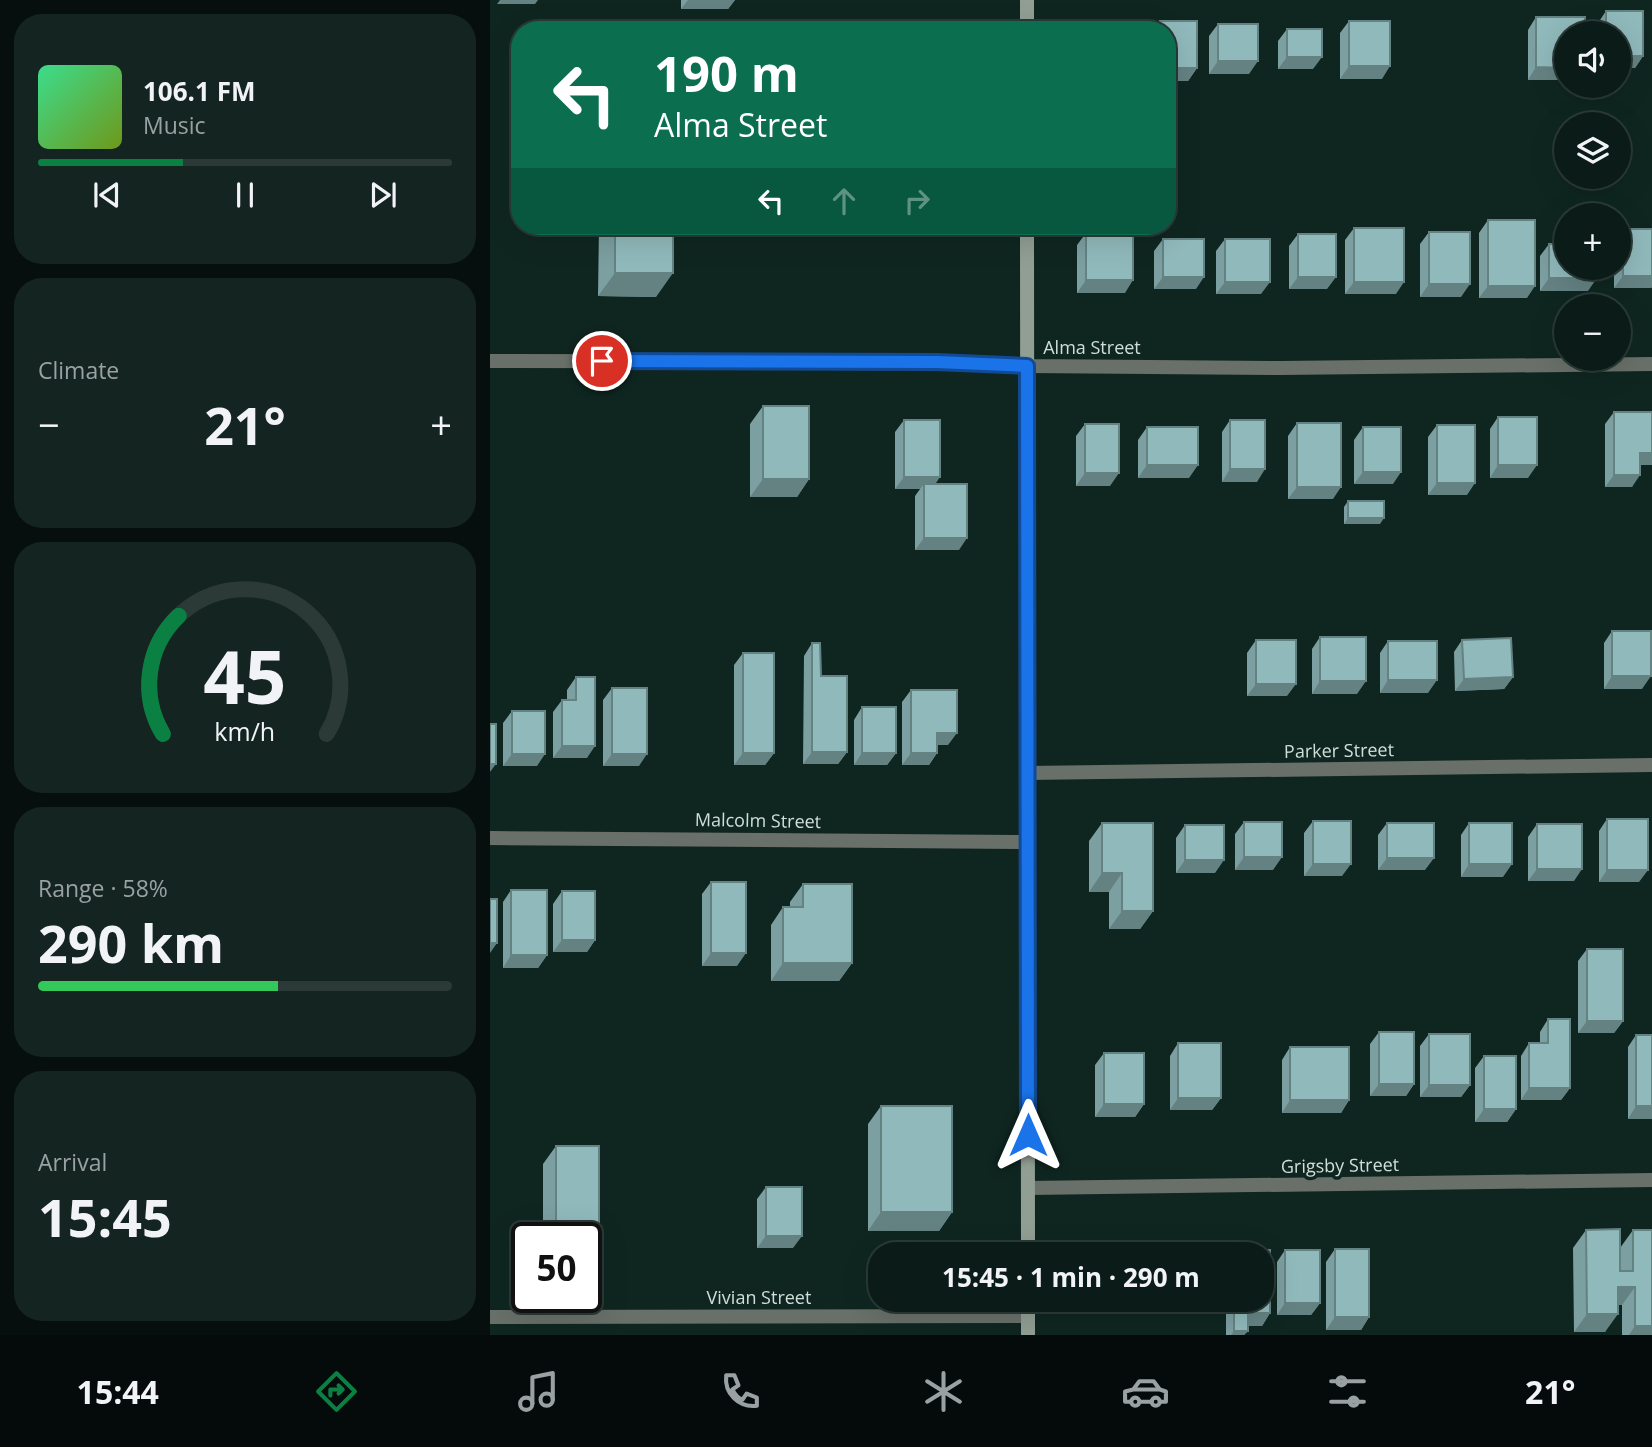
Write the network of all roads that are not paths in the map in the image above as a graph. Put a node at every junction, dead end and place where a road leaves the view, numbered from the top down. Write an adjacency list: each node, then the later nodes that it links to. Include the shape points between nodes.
1 (1027, 0): 2 (main road)
2 (1027, 21)
3 (1027, 235): 6 (main road)
4 (490, 361): 6 (street, Alma Street)
5 (1652, 363): 6 (street, Alma Street)
6 (1027, 366): 8 (main road)
7 (1652, 765): 8 (street, Parker Street)
8 (1027, 773): 10 (main road)
9 (490, 838): 10 (street, Malcolm Street)
10 (1026, 842): 12 (main road)
11 (1652, 1180): 12 (street, Grigsby Street)
12 (1028, 1188): 13 (main road)
13 (1028, 1242)
14 (1028, 1312): 15 (main road)
15 (1028, 1316): 16 (street, Vivian Street); 17 (main road)
16 (490, 1317)
17 (1028, 1335)

